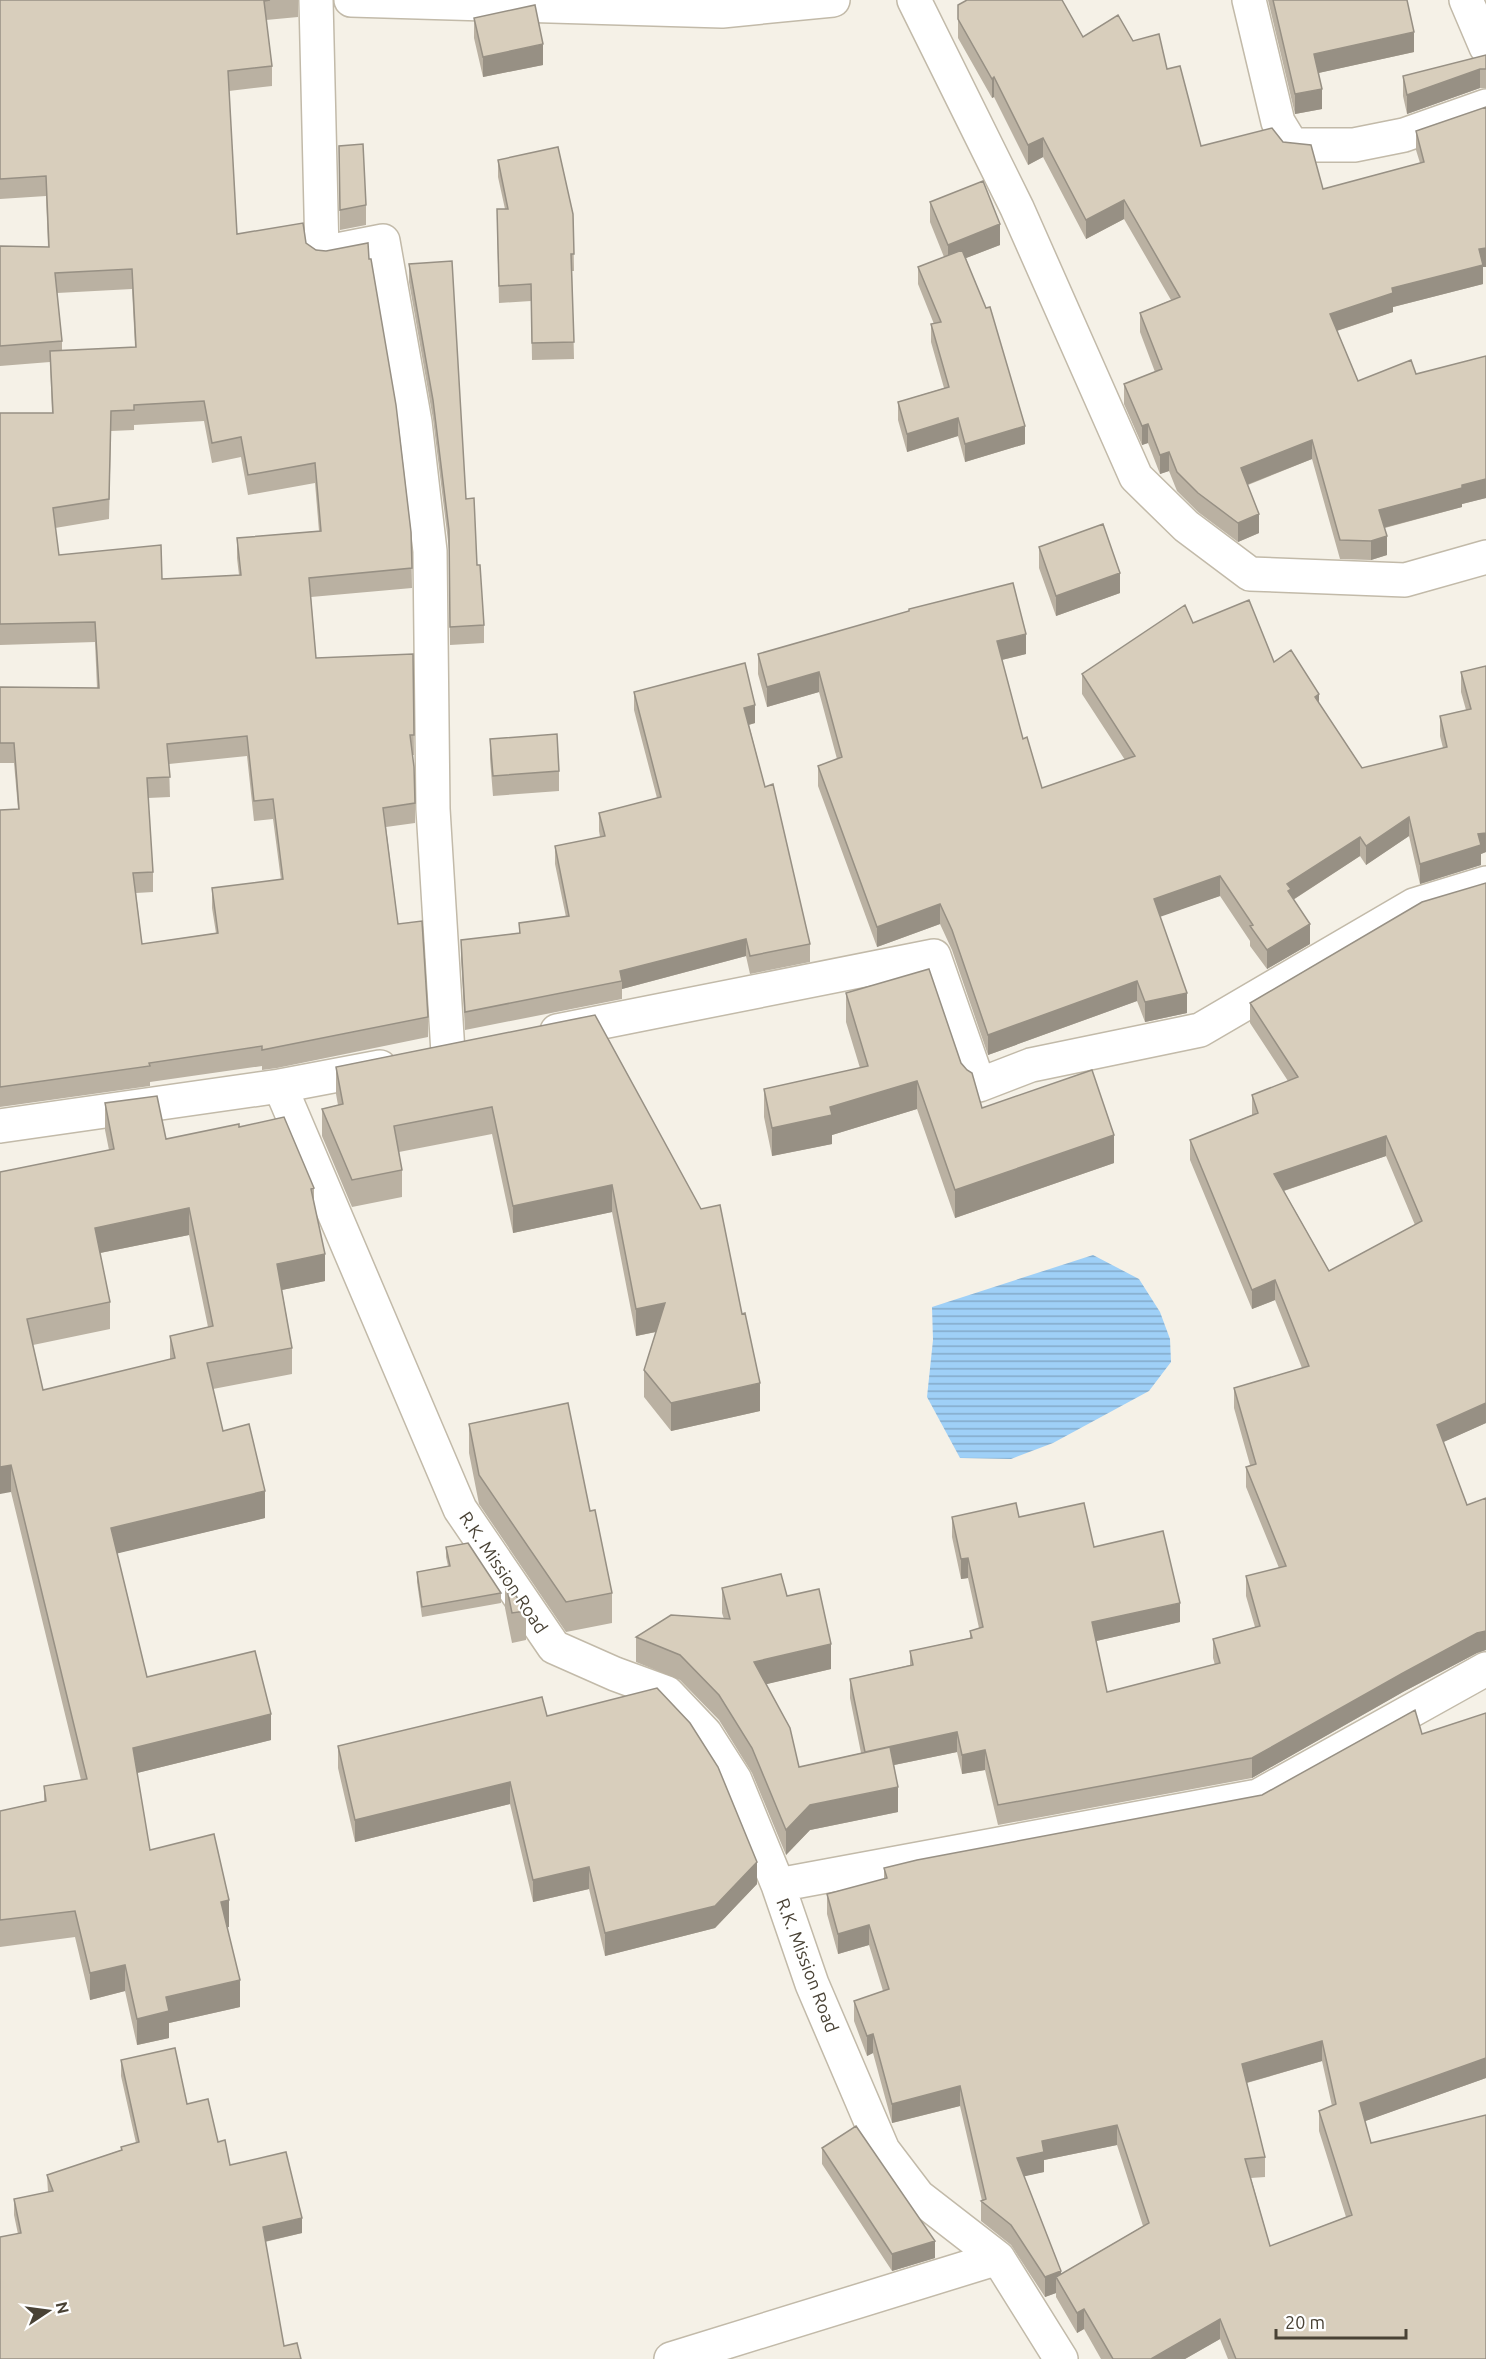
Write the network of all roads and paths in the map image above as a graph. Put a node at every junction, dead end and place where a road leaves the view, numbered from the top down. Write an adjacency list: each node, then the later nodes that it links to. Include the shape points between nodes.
1 (316, 0): 13 (street, via 322,253 384,241 415,422 430,551 433,809)
2 (351, 0): 3 (street, via 722,10)
3 (833, 0)
4 (914, 0): 9 (street, via 1017,208 1136,477 1186,526 1250,574 1405,580)
5 (1249, 0): 8 (street, via 1278,122 1292,145 1354,145 1404,135)
6 (1466, 0): 7 (street)
7 (1486, 47)
8 (1486, 106)
9 (1486, 557)
10 (1486, 883): 11 (street, via 1414,905 1200,1030 1031,1065 979,1085 934,956)
11 (529, 1037)
12 (483, 1046): 13 (street)
13 (448, 1053): 14 (street)
14 (280, 1086): 15 (street); 17 (street, R.K. Mission Road, via 460,1509 554,1647 667,1693 705,1733 735,1780)
15 (0, 1126)
16 (1486, 1668): 17 (street, via 1258,1796)
17 (778, 1885): 18 (street, R.K. Mission Road, via 812,1984 883,2150 918,2196)
18 (998, 2258): 19 (street); 20 (street, R.K. Mission Road)
19 (671, 2359)
20 (1061, 2359)

